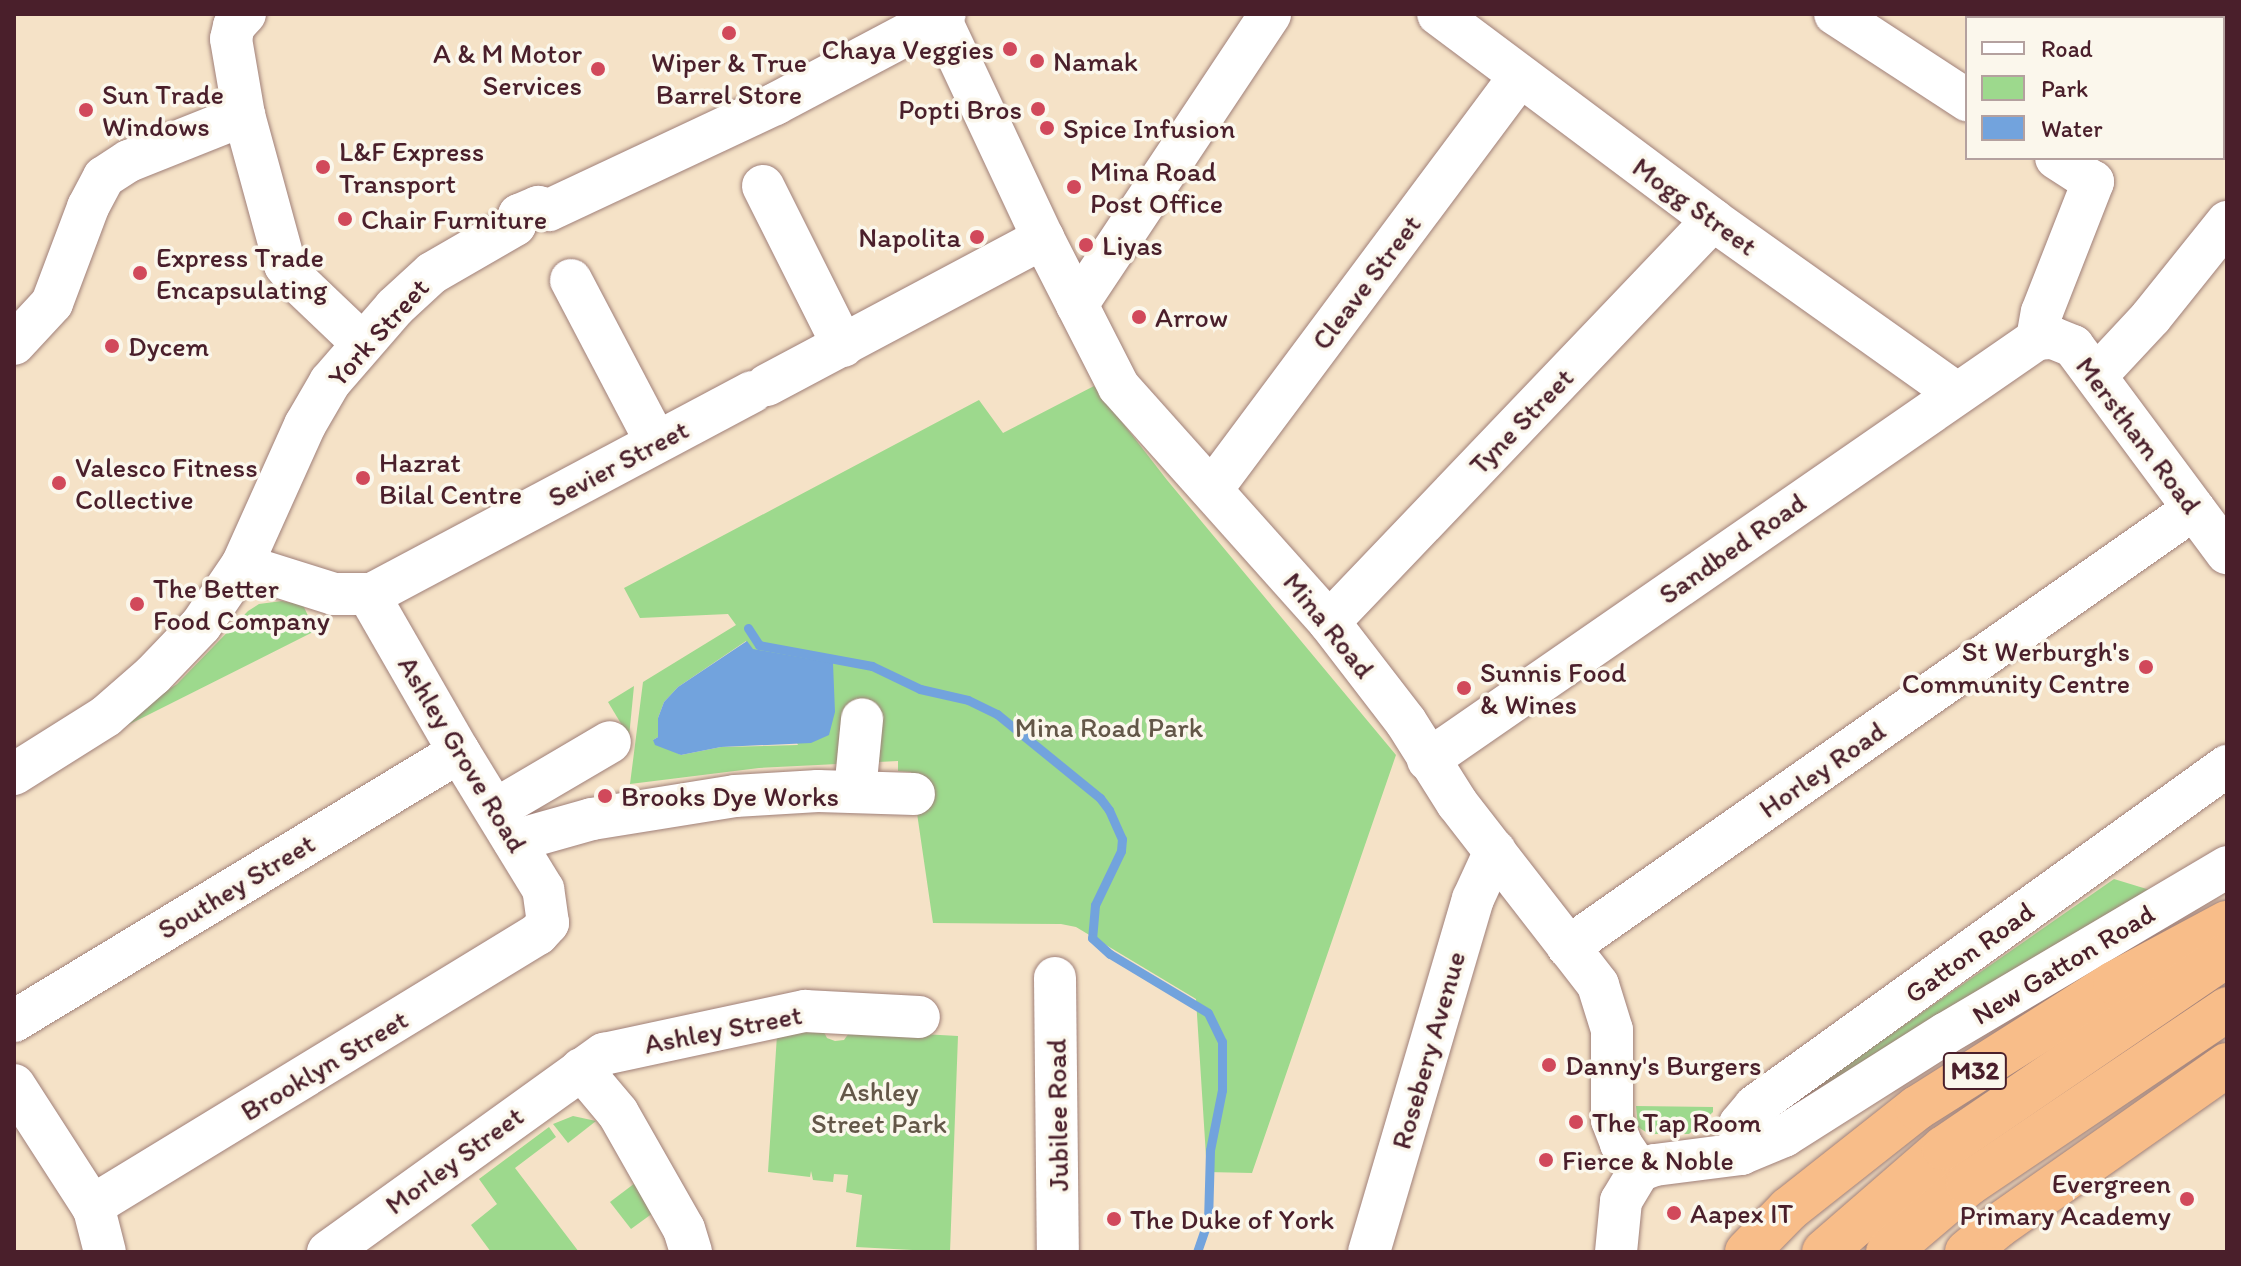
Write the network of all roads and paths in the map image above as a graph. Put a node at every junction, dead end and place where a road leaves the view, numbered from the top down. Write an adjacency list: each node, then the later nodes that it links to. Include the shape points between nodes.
1 (245, 14): 8 (street, via 231,39)
2 (1270, 14): 15 (street)
3 (1438, 14): 6 (street, Mogg Street)
4 (1835, 14): 7 (street)
5 (941, 15): 13 (street, Mina Road); 17 (street, York Street, via 775,104 490,236 432,273)
6 (1520, 76): 11 (street, Mogg Street); 23 (street, Cleave Street)
7 (1965, 99)
8 (244, 115): 17 (street, via 285,265); 18 (street, via 129,161 104,177 52,303)
9 (2059, 160): 16 (street, via 2093,182 2042,312)
10 (763, 186): 19 (street)
11 (1713, 220): 21 (street, Mogg Street); 28 (street, Tyne Street)
12 (2227, 222): 20 (street)
13 (1043, 238): 15 (street, Mina Road); 19 (street, Sevier Street)
14 (571, 280): 22 (street)
15 (1077, 305): 23 (street, Mina Road, via 1119,387)
16 (2037, 339): 20 (street, Merstham Road, via 2070,344); 21 (street, Sandbed Road)
17 (362, 343): 26 (street, York Street, via 330,382 305,425)
18 (14, 344)
19 (843, 346): 22 (street, Sevier Street)
20 (2097, 375): 24 (street, Merstham Road)
21 (1956, 393): 32 (street, Sandbed Road)
22 (656, 442): 27 (street, Sevier Street)
23 (1212, 489): 28 (street, Mina Road)
24 (2194, 509): 25 (street, Merstham Road); 42 (street, Horley Road)
25 (2227, 553)
26 (242, 565): 27 (street, via 334,594); 34 (street, via 201,625 133,695)
27 (368, 594): 31 (street, Ashley Grove Road)
28 (1329, 622): 32 (street, Mina Road, via 1406,722)
29 (862, 719): 35 (street)
30 (610, 742): 37 (street)
31 (459, 752): 37 (street, Ashley Grove Road); 47 (street, Southey Street)
32 (1428, 760): 38 (street, Mina Road)
33 (2227, 766): 51 (street, Gatton Road, via 1755,1106 1740,1124)
34 (14, 774)
35 (855, 791): 36 (street); 37 (street, via 778,793 592,819)
36 (914, 794)
37 (505, 825): 40 (street, Ashley Grove Road, via 543,889)
38 (1495, 851): 42 (street, Mina Road); 58 (street, Rosebery Avenue, via 1473,899)
39 (2227, 867): 51 (street, New Gatton Road, via 1784,1136)
40 (550, 917): 53 (street, Brooklyn Street, via 538,934)
41 (2227, 923): 60 (highway, M32, via 2115,983 1917,1108 1789,1209)
42 (1568, 947): 52 (street, Mina Road, via 1606,1003 1612,1030 1612,1120)
43 (2227, 955): 61 (highway, M32, via 1944,1148)
44 (1055, 978): 57 (street, Jubilee Road)
45 (2227, 1009): 62 (highway, via 1968,1184)
46 (919, 1017): 49 (street, Ashley Street, via 793,1013 614,1051)
47 (14, 1021)
48 (2227, 1065): 63 (highway)
49 (581, 1069): 55 (street, Morley Street); 56 (street, via 618,1113 684,1229)
50 (14, 1085): 53 (street)
51 (1741, 1154): 52 (street, New Gatton Road)
52 (1639, 1171): 59 (street, via 1621,1201)
53 (92, 1206): 54 (street)
54 (105, 1252)
55 (328, 1252)
56 (691, 1252)
57 (1058, 1252)
58 (1369, 1252)
59 (1616, 1252)
60 (1747, 1252)
61 (1824, 1252)
62 (1888, 1252)
63 (1967, 1252)

